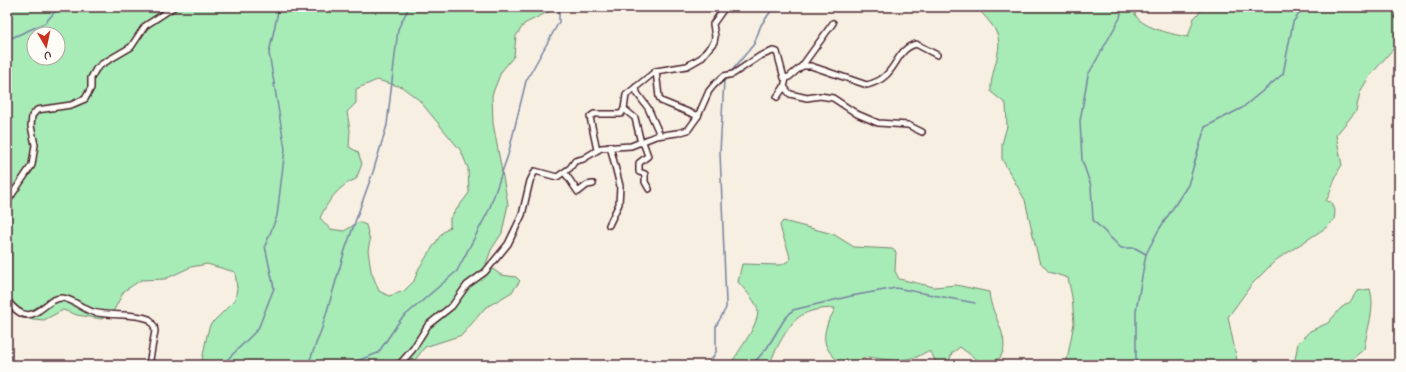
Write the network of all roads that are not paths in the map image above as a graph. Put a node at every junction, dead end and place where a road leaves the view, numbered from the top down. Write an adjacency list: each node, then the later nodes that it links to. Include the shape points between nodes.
1 (174, 7): 21 (street, via 145,26 131,47 96,69 85,99 71,105 38,110 32,116 31,126 35,145 32,165)
2 (725, 7): 6 (street, via 713,24 714,42 701,58 687,66)
3 (833, 23): 5 (street)
4 (937, 55): 5 (street, via 916,44 910,46 886,76 867,85 811,66)
5 (802, 66): 7 (street)
6 (656, 71): 9 (street); 12 (street, via 661,101)
7 (786, 79): 8 (street); 12 (street, via 777,52 773,50 733,74 724,76 709,91)
8 (784, 87): 10 (street); 13 (street, via 790,94 807,98 833,98 857,114 878,122 908,125)
9 (636, 88): 11 (street, via 626,95); 14 (street)
10 (777, 97)
11 (624, 109): 15 (street, via 635,118); 17 (street, via 621,114 594,114 590,117)
12 (698, 116): 14 (street, via 688,130)
13 (922, 132)
14 (660, 135): 15 (street)
15 (642, 143): 16 (street); 20 (street, via 648,156 639,163 639,172 645,174 645,182)
16 (610, 146): 17 (street); 22 (street, via 620,186 619,204)
17 (597, 150): 18 (street, via 575,161)
18 (564, 174): 19 (street, via 578,192); 25 (street, via 555,177 534,172 522,215 508,244 485,272 467,285 452,306 428,326)
19 (593, 184)
20 (649, 189)
21 (7, 202)
22 (609, 225)
23 (7, 300): 24 (street, via 17,311 28,314 44,309 60,298 94,312 149,319 155,331)
24 (149, 365)
25 (399, 365)

